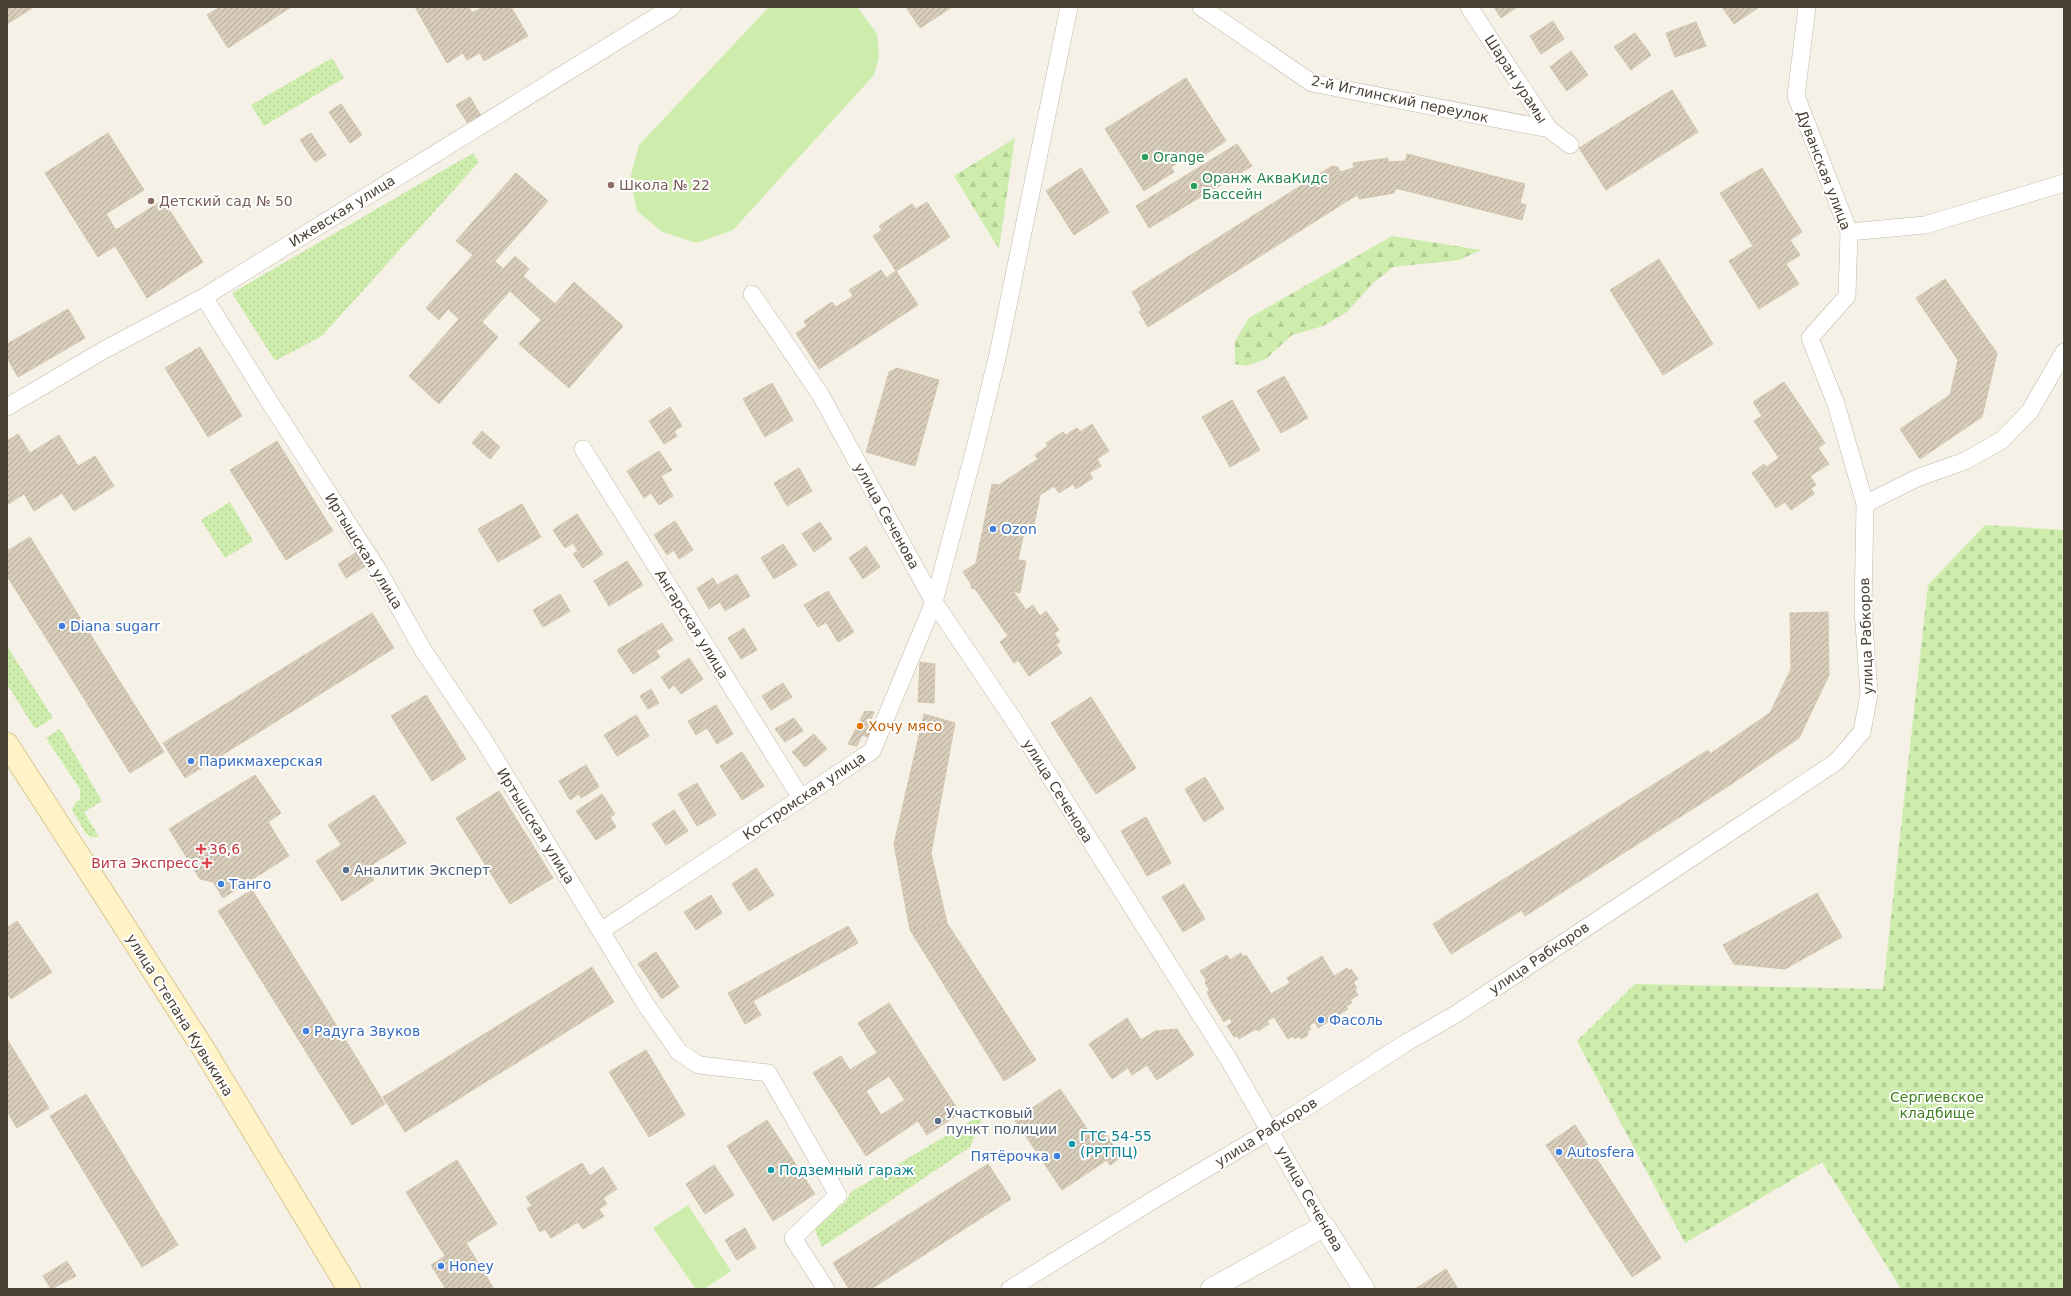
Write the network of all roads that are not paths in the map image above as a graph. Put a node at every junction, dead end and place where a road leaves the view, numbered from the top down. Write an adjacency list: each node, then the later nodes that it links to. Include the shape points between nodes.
1 (672, 7): 11 (street, Ижевская улица)
2 (1069, 7): 16 (street, Костромская улица, via 998,354)
3 (1201, 7): 6 (street, 2-й Иглинский переулок, via 1312,83)
4 (1468, 7): 6 (street, Шаран урамы)
5 (1807, 7): 9 (street, Дуванская улица, via 1796,96)
6 (1549, 130): 7 (street, Шаран урамы)
7 (1570, 145)
8 (2064, 183): 9 (street, via 1925,225)
9 (1849, 232): 15 (street, Дуванская улица, via 1847,296 1810,338 1836,404)
10 (752, 294): 16 (street, улица Сеченова, via 820,394)
11 (204, 297): 13 (street, Ижевская улица, via 104,350); 19 (street, Иртышская улица, via 378,570 423,650 483,739)
12 (2064, 352): 15 (street, via 2030,411 2002,440 1965,461 1917,478)
13 (7, 407)
14 (583, 449): 18 (street, Ангарская улица)
15 (1865, 504): 20 (street, улица Рабкоров, via 1863,610 1869,694 1862,732 1836,762 1456,1014 1404,1044)
16 (934, 602): 18 (street, Костромская улица, via 872,751); 20 (street, улица Сеченова, via 1022,732 1229,1060)
17 (7, 744): 22 (main road, улица Степана Кувыкина, via 203,1048)
18 (801, 798): 19 (street, Костромская улица)
19 (601, 931): 23 (street, Иртышская улица, via 646,1005 679,1052 699,1065 768,1073 838,1194 793,1238)
20 (1270, 1130): 21 (street, улица Сеченова); 24 (street, улица Рабкоров)
21 (1324, 1226): 25 (street); 26 (street, улица Сеченова)
22 (348, 1289)
23 (826, 1289)
24 (1010, 1289)
25 (1211, 1289)
26 (1364, 1289)

